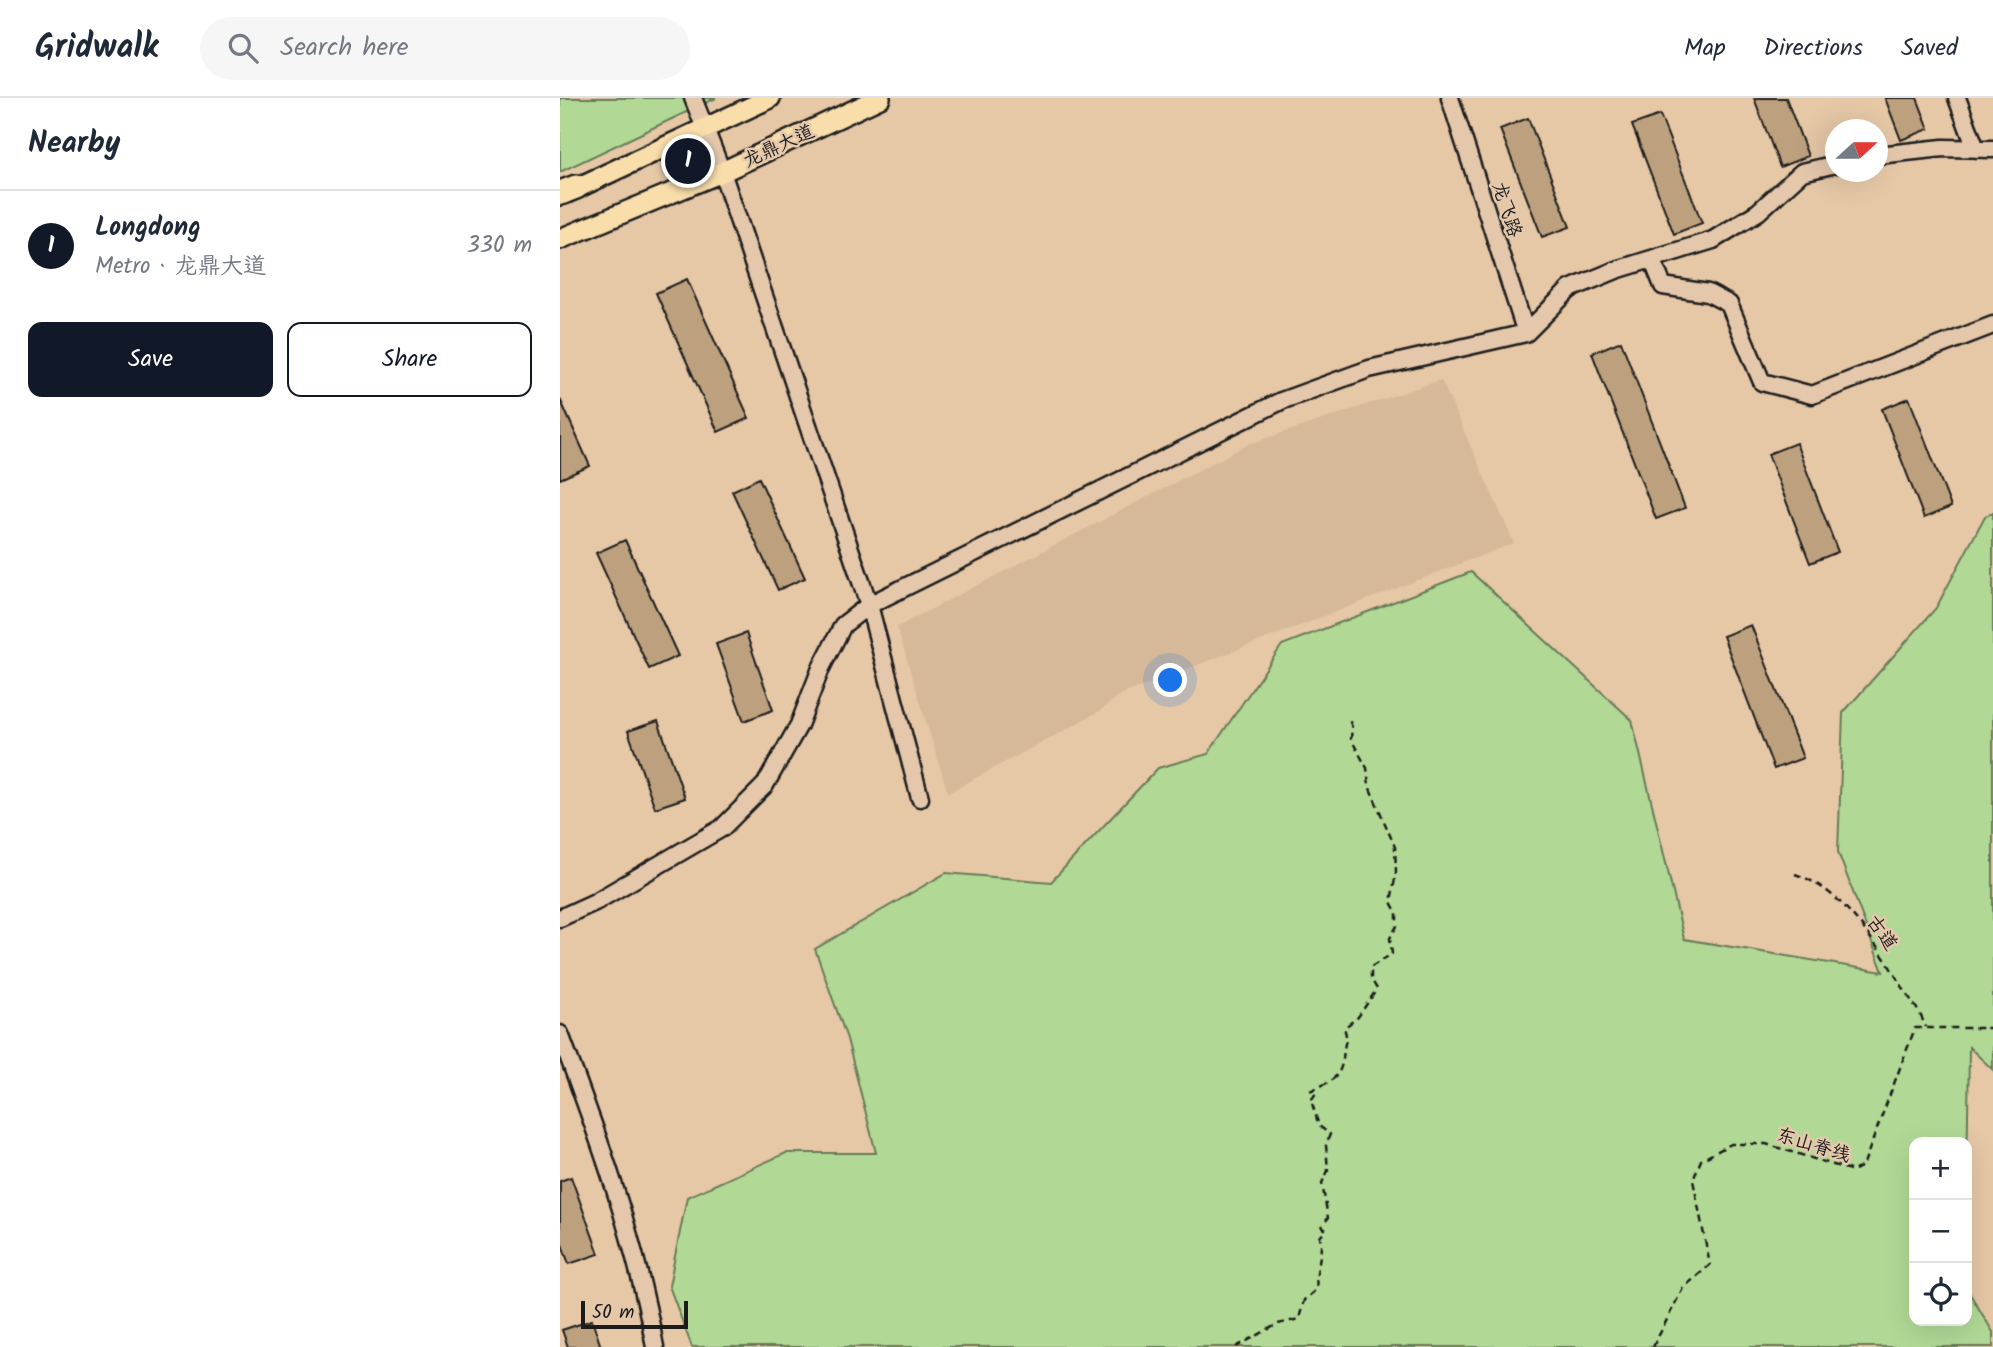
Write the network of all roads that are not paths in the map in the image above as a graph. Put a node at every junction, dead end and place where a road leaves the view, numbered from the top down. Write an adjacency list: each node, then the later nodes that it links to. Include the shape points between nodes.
1 (693, 98): 6 (street)
2 (770, 98): 6 (main road)
3 (880, 98): 10 (main road, 龙鼎大道)
4 (1450, 98): 15 (street, 龙飞路)
5 (1957, 98): 7 (street)
6 (704, 127): 10 (street); 11 (main road)
7 (1985, 149): 8 (street)
8 (1888, 154)
9 (1825, 167): 13 (street, via 1802,172 1758,212 1713,240)
10 (722, 172): 12 (main road, 龙鼎大道); 16 (street)
11 (565, 192)
12 (560, 239)
13 (1652, 259): 14 (street, via 1663,286 1708,293 1729,304 1762,382 1812,395); 15 (street, via 1570,289)
14 (1993, 325)
15 (1527, 333): 16 (street, via 1369,369 1281,401)
16 (869, 605): 17 (street); 18 (street, via 843,625 799,725 765,785 722,828)
17 (920, 798)
18 (560, 918)
19 (560, 1034): 20 (street, via 646,1294)
20 (655, 1347)

